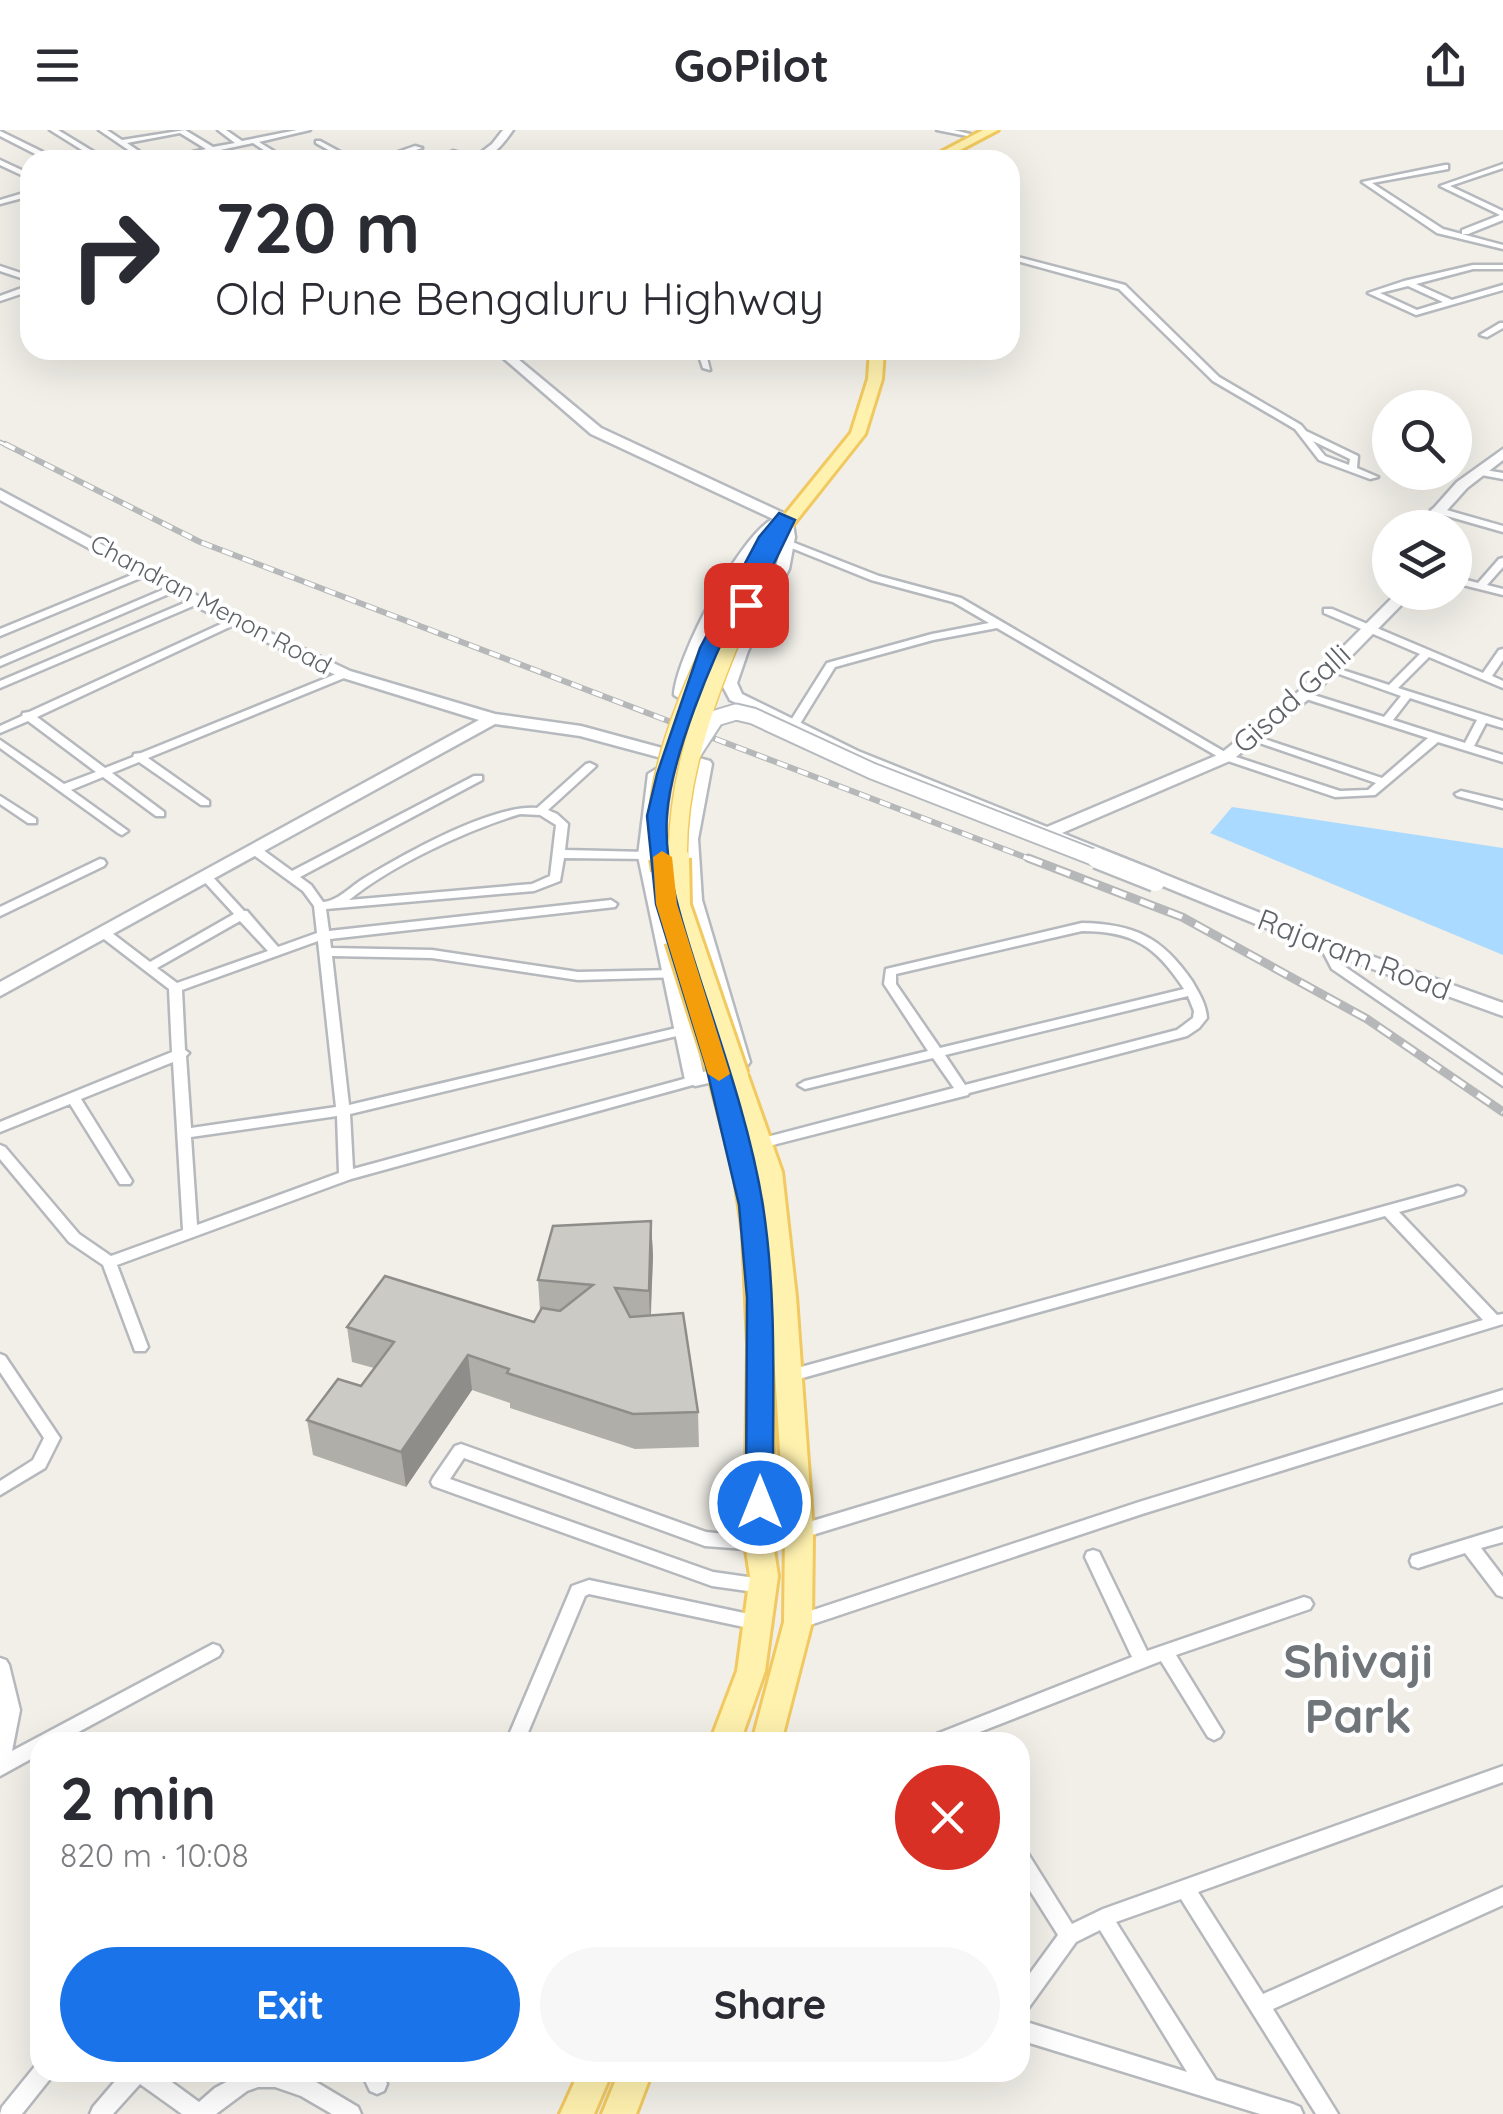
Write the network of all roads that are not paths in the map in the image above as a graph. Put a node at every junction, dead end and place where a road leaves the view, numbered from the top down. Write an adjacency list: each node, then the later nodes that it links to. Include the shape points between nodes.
1 (53, 130): 19 (street)
2 (102, 130): 13 (street)
3 (181, 130): 13 (street); 21 (street)
4 (221, 130): 16 (street)
5 (264, 130): 12 (street)
6 (306, 130): 12 (street)
7 (508, 130): 25 (street)
8 (940, 130): 11 (street)
9 (992, 130): 27 (main road)
10 (0, 132): 18 (street)
11 (971, 132): 26 (main road)
12 (274, 137): 14 (street)
13 (121, 142): 20 (street)
14 (256, 142): 16 (street); 22 (street)
15 (318, 142): 23 (street)
16 (242, 146): 21 (street)
17 (418, 148): 24 (street)
18 (33, 150)
19 (86, 150)
20 (133, 150)
21 (212, 150)
22 (268, 150)
23 (332, 150)
24 (412, 150)
25 (490, 150)
26 (937, 150)
27 (952, 150)
28 (1445, 166): 39 (street, via 1366,182 1440,231)
29 (1503, 166): 32 (street, via 1444,186)
30 (3, 190): 34 (street)
31 (1476, 191): 32 (street)
32 (1462, 194): 35 (street); 37 (street)
33 (20, 197): 34 (street)
34 (17, 198): 36 (street)
35 (1444, 198)
36 (0, 202)
37 (1503, 216): 38 (street)
38 (1465, 232)
39 (1503, 247)
40 (1020, 260): 54 (street, via 1122,287 1216,379)
41 (1472, 266): 42 (street); 43 (street); 44 (street)
42 (1503, 267)
43 (1503, 280)
44 (1406, 282): 46 (street); 46 (street, via 1372,293 1416,313)
45 (1503, 288): 46 (street)
46 (1452, 302)
47 (1503, 325): 48 (street)
48 (1484, 335)
49 (512, 360): 63 (street, via 596,431 695,477)
50 (704, 360): 53 (street)
51 (861, 360): 63 (main road, via 857,396 842,431)
52 (876, 360): 63 (main road, via 858,434)
53 (707, 368)
54 (1308, 434): 56 (street, via 1322,458); 56 (street, via 1350,452)
55 (1503, 453): 57 (street)
56 (1352, 470): 59 (street)
57 (1479, 472): 58 (street); 61 (street)
58 (1503, 476)
59 (1372, 477)
60 (2, 497): 66 (street, Chandran Menon Road)
61 (1436, 510)
62 (1472, 520): 64 (street)
63 (779, 529): 75 (street, via 875,578 957,600); 92 (street, via 783,566 729,684 736,697); 92 (street, via 766,528 709,620 681,685 682,695 710,714); 101 (main road, bridge, via 708,694); 146 (main road, bridge, via 699,672 657,816 666,904)
64 (1503, 529)
65 (1503, 561): 68 (street)
66 (146, 572): 69 (street, Chandran Menon Road); 77 (street)
67 (1472, 584): 68 (street)
68 (1480, 586): 70 (street)
69 (174, 588): 71 (street, Chandran Menon Road); 80 (street)
70 (1503, 592)
71 (196, 601): 74 (street, Chandran Menon Road); 85 (street)
72 (1389, 610): 76 (street, Gisad Galli)
73 (1328, 611): 76 (street)
74 (234, 622): 82 (street, Chandran Menon Road); 89 (street)
75 (999, 624): 92 (street, via 832,665); 103 (street)
76 (1370, 629): 79 (street); 81 (street, Gisad Galli)
77 (0, 633)
78 (1503, 652): 83 (street)
79 (1426, 653): 83 (street); 86 (street)
80 (0, 663)
81 (1330, 669): 86 (street); 88 (street, Gisad Galli)
82 (345, 674): 90 (street, Chandran Menon Road); 102 (street)
83 (1486, 677): 84 (street)
84 (1503, 684)
85 (0, 685)
86 (1392, 688): 87 (street)
87 (1408, 694): 91 (street); 93 (street)
88 (1304, 695): 93 (street); 96 (street, Gisad Galli)
89 (27, 716): 95 (street); 106 (street)
90 (493, 719): 100 (street, Chandran Menon Road, via 581,731); 119 (street)
91 (1482, 719): 94 (street); 99 (street)
92 (788, 722): 118 (street, via 852,754)
93 (1386, 722): 97 (street)
94 (1503, 725)
95 (0, 730)
96 (1251, 738): 103 (street, Gisad Galli); 108 (street)
97 (1435, 738): 99 (street); 108 (street)
98 (0, 743): 109 (street)
99 (1468, 747): 104 (street)
100 (661, 752): 121 (street); 146 (street, Chandran Menon Road, via 705,766 689,840 692,900 740,1066)
101 (692, 755): 126 (street, bridge, via 716,718 754,716 872,771); 146 (main road, bridge, via 677,826 679,906)
102 (138, 756): 106 (street); 113 (street)
103 (1226, 757): 108 (street, via 1340,795 1364,796); 118 (street, Gisad Galli)
104 (1503, 758)
105 (590, 766): 114 (street)
106 (103, 771): 109 (street); 115 (street)
107 (478, 778): 123 (street)
108 (1384, 782)
109 (63, 789): 117 (street)
110 (1461, 794): 112 (street)
111 (0, 799): 116 (street)
112 (1502, 803)
113 (205, 804)
114 (540, 812): 120 (street, via 562,824); 127 (street, via 502,816 361,884)
115 (160, 814)
116 (32, 820)
117 (122, 831)
118 (1052, 831): 126 (street)
119 (254, 850): 123 (street); 124 (street)
120 (562, 854): 121 (street); 127 (street, via 556,878 544,886)
121 (647, 856): 138 (street)
122 (100, 863): 130 (street)
123 (292, 876): 129 (street)
124 (206, 877): 131 (street); 132 (street)
125 (0, 896): 130 (street)
126 (1206, 897): 134 (street, Rajaram Road)
127 (337, 904): 129 (street)
128 (610, 904): 133 (street)
129 (320, 906): 133 (street)
130 (6, 909)
131 (243, 914): 135 (street); 137 (street)
132 (104, 933): 137 (street); 140 (street)
133 (321, 936): 135 (street); 136 (street)
134 (1326, 946): 142 (street, Rajaram Road); 147 (street, via 1336,966)
135 (274, 950): 139 (street)
136 (324, 952): 138 (street, via 432,954 578,976); 151 (street)
137 (152, 966): 139 (street)
138 (676, 974): 143 (street)
139 (175, 988): 144 (street)
140 (0, 990)
141 (1191, 991): 145 (street); 145 (street, via 1150,942 1110,928 1082,927 890,972 890,984); 149 (street, via 1202,1015 1182,1033)
142 (1503, 1010)
143 (686, 1030): 146 (street); 151 (street)
144 (182, 1053): 150 (street); 153 (street)
145 (937, 1054): 148 (street); 149 (street)
146 (717, 1074): 154 (main road); 156 (street)
147 (1503, 1082)
148 (805, 1085)
149 (962, 1092): 154 (street)
150 (72, 1096): 152 (street); 157 (street)
151 (342, 1111): 153 (street); 156 (street)
152 (0, 1128)
153 (184, 1133): 160 (street)
154 (750, 1146): 165 (main road, via 770,1172); 170 (main road, via 760,1298)
155 (0, 1150): 161 (street, via 74,1238)
156 (346, 1176): 160 (street)
157 (124, 1180)
158 (1458, 1191): 159 (street)
159 (1388, 1210): 162 (street); 165 (street)
160 (190, 1230): 161 (street)
161 (110, 1262): 163 (street)
162 (1499, 1320): 168 (street)
163 (140, 1347)
164 (0, 1360): 167 (street, via 52,1438 39,1464)
165 (788, 1376): 168 (main road)
166 (1503, 1396): 177 (street)
167 (0, 1489)
168 (800, 1532): 177 (main road)
169 (1503, 1535): 171 (street)
170 (759, 1543): 174 (main road); 174 (street, via 705,1539 462,1450 439,1482 712,1579)
171 (1470, 1546): 173 (street); 175 (street)
172 (1093, 1557): 181 (street)
173 (1418, 1561)
174 (762, 1586): 178 (main road)
175 (1503, 1590)
176 (1304, 1604): 180 (street)
177 (798, 1622): 186 (main road)
178 (758, 1623): 184 (street, via 589,1586 578,1592); 185 (main road, via 751,1671)
179 (213, 1651): 183 (street)
180 (1165, 1652): 181 (street); 188 (street)
181 (1142, 1660): 187 (street)
182 (0, 1664): 190 (street, via 11,1710)
183 (64, 1732)
184 (519, 1732)
185 (730, 1732)
186 (770, 1732)
187 (965, 1732)
188 (1214, 1732)
189 (30, 1751): 190 (street)
190 (1, 1767)
191 (1503, 1774): 193 (street)
192 (1030, 1874): 196 (street)
193 (1186, 1890): 195 (street); 198 (street)
194 (1503, 1896): 198 (street)
195 (1103, 1918): 196 (street); 207 (street)
196 (1069, 1936): 197 (street)
197 (1030, 1989)
198 (1260, 2005): 215 (street)
199 (1030, 2033): 207 (street)
200 (35, 2082): 208 (street)
201 (130, 2082): 209 (street)
202 (154, 2082): 210 (street)
203 (246, 2082): 210 (street)
204 (294, 2082): 211 (street)
205 (591, 2082): 212 (main road)
206 (632, 2082): 213 (main road)
207 (1209, 2088): 214 (street)
208 (8, 2114)
209 (100, 2114)
210 (200, 2114)
211 (351, 2114)
212 (576, 2114)
213 (618, 2114)
214 (1286, 2114)
215 (1328, 2114)

